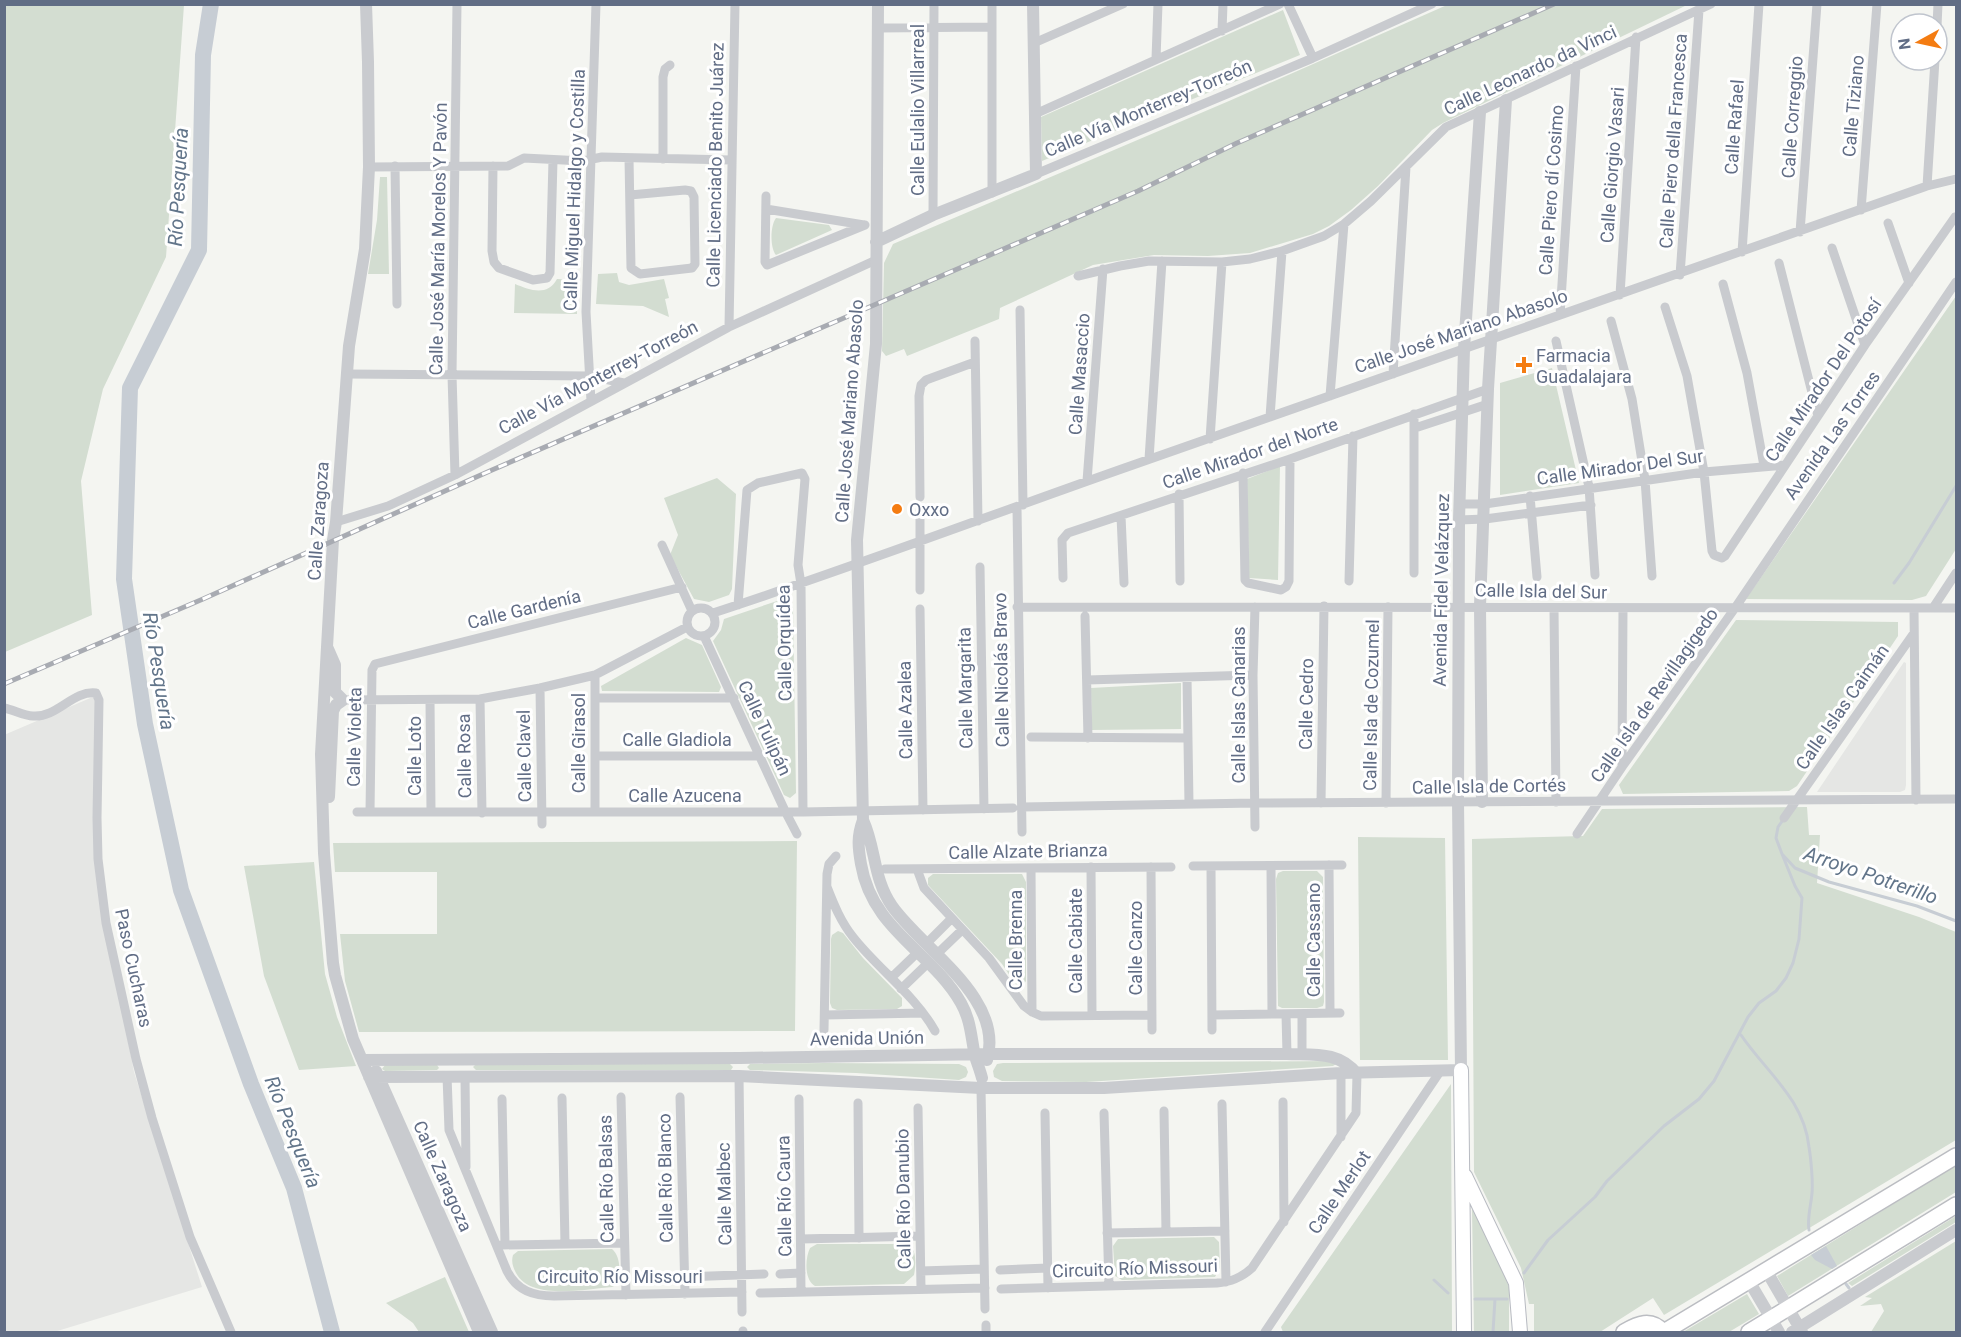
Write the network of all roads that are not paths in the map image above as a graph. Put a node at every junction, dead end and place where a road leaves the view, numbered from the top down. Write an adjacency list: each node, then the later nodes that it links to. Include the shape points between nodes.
1 (366, 4): 43 (street, Calle Zaragoza)
2 (457, 4): 40 (street, Calle José María Morelos Y Pavón)
3 (596, 4): 38 (street, Calle Miguel Hidalgo y Costilla)
4 (735, 4): 39 (street, Calle Licenciado Benito Juárez)
5 (878, 4): 22 (street, Calle José Mariano Abasolo)
6 (934, 4): 23 (street, Calle Eulalio Villarreal)
7 (992, 4): 21 (street)
8 (1033, 4): 26 (street)
9 (1123, 4): 19 (street)
10 (1158, 4): 28 (street)
11 (1223, 4): 24 (street)
12 (1281, 4): 24 (street)
13 (1288, 4): 27 (street)
14 (1432, 4): 27 (street, Calle Vía Monterrey-Torreón)
15 (1711, 4): 20 (street, Calle Leonardo da Vinci)
16 (1759, 4): 62 (street, Calle Rafael)
17 (1817, 4): 58 (street, Calle Correggio)
18 (1877, 4): 52 (street, Calle Tiziano)
19 (1099, 10): 26 (street)
20 (1699, 10): 25 (street, Calle Leonardo da Vinci); 68 (street, Calle Piero della Francesca)
21 (992, 27): 23 (street); 48 (street)
22 (878, 28): 23 (street); 57 (street, Calle José Mariano Abasolo)
23 (934, 28): 53 (street, Calle Eulalio Villarreal)
24 (1222, 31): 28 (street)
25 (1636, 38): 30 (street, Calle Leonardo da Vinci); 73 (street, Calle Giorgio Vasari)
26 (1034, 43): 34 (street)
27 (1313, 57): 45 (street, Calle Vía Monterrey-Torreón)
28 (1156, 59): 34 (street)
29 (670, 65): 36 (street, via 663,77)
30 (1576, 66): 32 (street, Calle Leonardo da Vinci); 77 (street, Calle Piero dí Cosimo)
31 (1934, 72): 47 (street)
32 (1506, 100): 33 (street, Calle Leonardo da Vinci); 80 (street)
33 (1480, 112): 44 (street, Calle Leonardo da Vinci, via 1446,127); 84 (street, Avenida Fidel Velázquez)
34 (1035, 114): 45 (street)
35 (629, 158): 36 (street); 38 (street); 49 (street)
36 (663, 159): 39 (street)
37 (553, 160): 38 (street); 42 (street, via 524,158 511,165); 42 (street, via 550,273 538,281 499,268 494,262)
38 (592, 160): 89 (street, Calle Miguel Hidalgo y Costilla, via 586,312)
39 (731, 160): 79 (street, Calle Licenciado Benito Juárez)
40 (455, 165): 41 (street); 42 (street); 88 (street, Calle José María Morelos Y Pavón)
41 (395, 166): 43 (street); 74 (street)
42 (493, 166)
43 (369, 167): 86 (street, Calle Zaragoza, via 365,249)
44 (1406, 167): 56 (street, Calle Leonardo da Vinci); 87 (street)
45 (1036, 174): 48 (street, Calle Vía Monterrey-Torreón)
46 (1956, 179): 47 (street, Calle José Mariano Abasolo)
47 (1927, 186): 52 (street, Calle José Mariano Abasolo)
48 (992, 193): 53 (street, Calle Vía Monterrey-Torreón)
49 (630, 195): 49 (street, via 633,271 640,274 692,268 695,220 691,191)
50 (766, 196): 51 (street)
51 (766, 209): 57 (street); 57 (street, via 765,262 769,265)
52 (1861, 210): 58 (street, Calle José Mariano Abasolo)
53 (933, 215): 59 (street, Calle Vía Monterrey-Torreón)
54 (1955, 217): 71 (street, Calle Mirador Del Potosí)
55 (1888, 223): 71 (street)
56 (1344, 224): 61 (street, Calle Leonardo da Vinci, via 1324,236); 92 (street)
57 (871, 225): 59 (street, Calle José Mariano Abasolo)
58 (1800, 232): 62 (street, Calle José Mariano Abasolo)
59 (876, 242): 63 (street, Calle José Mariano Abasolo)
60 (1832, 248): 83 (street)
61 (1282, 251): 65 (street, Calle Leonardo da Vinci); 99 (street)
62 (1742, 252): 68 (street, Calle José Mariano Abasolo)
63 (876, 261): 79 (street, Calle Vía Monterrey-Torreón); 129 (street, Calle José Mariano Abasolo, via 876,344 857,540)
64 (1162, 261): 65 (street, Calle Leonardo da Vinci); 67 (street, Calle Leonardo da Vinci); 103 (street)
65 (1222, 262): 102 (street)
66 (1779, 263): 98 (street)
67 (1103, 269): 69 (street, Calle Leonardo da Vinci); 111 (street, Calle Masaccio)
68 (1680, 274): 73 (street, Calle José Mariano Abasolo)
69 (1078, 276)
70 (1956, 282): 151 (street, Avenida Las Torres)
71 (1909, 283): 83 (street, Calle Mirador Del Potosí)
72 (1723, 284): 106 (street, via 1747,373)
73 (1620, 295): 77 (street, Calle José Mariano Abasolo)
74 (397, 304)
75 (1665, 307): 107 (street, via 1687,376)
76 (1020, 310): 119 (street, Calle Nicolás Bravo)
77 (1560, 315): 80 (street, Calle José Mariano Abasolo)
78 (1611, 321): 110 (street, via 1632,399)
79 (729, 327): 90 (street, Calle Vía Monterrey-Torreón)
80 (1491, 340): 84 (street, Calle José Mariano Abasolo); 91 (street)
81 (975, 341): 85 (street)
82 (1556, 341): 112 (street)
83 (1865, 345): 98 (street, Calle Mirador Del Potosí)
84 (1464, 349): 87 (street, Calle José Mariano Abasolo); 93 (street, Avenida Fidel Velázquez)
85 (975, 362): 115 (street, via 921,385); 125 (street)
86 (346, 374): 88 (street); 126 (street, Calle Zaragoza)
87 (1393, 374): 92 (street, Calle José Mariano Abasolo)
88 (452, 375): 89 (street); 109 (street, Calle José María Morelos Y Pavón)
89 (589, 376): 90 (street); 94 (street, Calle Miguel Hidalgo y Costilla)
90 (624, 383): 94 (street, Calle Vía Monterrey-Torreón)
91 (1488, 388): 93 (street, Calle Mirador del Norte); 95 (street)
92 (1330, 396): 99 (street, Calle José Mariano Abasolo)
93 (1463, 396): 96 (street, Avenida Fidel Velázquez); 97 (street, Calle Mirador del Norte)
94 (591, 401): 109 (street, Calle Vía Monterrey-Torreón)
95 (1488, 404): 96 (street); 117 (street)
96 (1463, 412): 100 (street); 116 (street, Avenida Fidel Velázquez)
97 (1414, 414): 100 (street); 101 (street, Calle Mirador del Norte)
98 (1818, 416): 105 (street, Calle Mirador Del Potosí)
99 (1270, 417): 102 (street, Calle José Mariano Abasolo)
100 (1415, 428): 131 (street)
101 (1353, 436): 104 (street, Calle Mirador del Norte); 138 (street)
102 (1210, 438): 103 (street, Calle José Mariano Abasolo)
103 (1149, 459): 111 (street, Calle José Mariano Abasolo)
104 (1290, 459): 108 (street, Calle Mirador del Norte); 108 (street, via 1289,578 1286,587 1276,590 1246,582)
105 (1785, 465): 106 (street, Calle Mirador Del Sur); 107 (street, Calle Mirador Del Potosí, via 1725,556 1718,557 1712,551)
106 (1764, 466): 107 (street, Calle Mirador Del Sur)
107 (1704, 472): 110 (street, Calle Mirador Del Sur)
108 (1242, 473): 113 (street, Calle Mirador del Norte)
109 (455, 475): 126 (street, Calle Vía Monterrey-Torreón, via 388,506)
110 (1645, 480): 112 (street, Calle Mirador Del Sur); 134 (street)
111 (1087, 481): 119 (street, Calle José Mariano Abasolo)
112 (1589, 487): 114 (street, Calle Mirador Del Sur); 118 (street)
113 (1179, 494): 122 (street, Calle Mirador del Norte); 137 (street)
114 (1530, 496): 117 (street, Calle Mirador Del Sur); 121 (street)
115 (920, 497)
116 (1460, 504): 117 (street, Calle Mirador Del Sur); 124 (street, Avenida Fidel Velázquez)
117 (1485, 504): 123 (street)
118 (1592, 505): 121 (street, Calle Mirador Del Sur); 133 (street)
119 (1020, 507): 125 (street, Calle José Mariano Abasolo); 146 (street, Calle Nicolás Bravo)
120 (920, 511): 127 (street)
121 (1532, 513): 123 (street, Calle Mirador Del Sur); 135 (street)
122 (1121, 516): 136 (street, Calle Mirador del Norte, via 1063,537); 139 (street)
123 (1485, 519): 124 (street, Calle Mirador Del Sur); 145 (street)
124 (1459, 520): 148 (street, Avenida Fidel Velázquez)
125 (978, 521): 127 (street, Calle José Mariano Abasolo)
126 (336, 522): 163 (street, Calle Zaragoza)
127 (919, 542): 129 (street, Calle José Mariano Abasolo); 142 (street)
128 (662, 545): 141 (street)
129 (859, 564): 140 (street, Calle José Mariano Abasolo); 206 (street, Calle José Mariano Abasolo)
130 (980, 567): 196 (street, Calle Margarita)
131 (1414, 573)
132 (1956, 573): 152 (street)
133 (1595, 575)
134 (1652, 576)
135 (1537, 577)
136 (1063, 578)
137 (1180, 581)
138 (1349, 581)
139 (1124, 583)
140 (801, 584): 143 (street, Calle José Mariano Abasolo); 143 (street, Calle Orquídea, via 798,565 805,479 799,473 758,483 747,490); 204 (street, Calle Orquídea)
141 (682, 587): 157 (street); 164 (street, Calle Gardenía)
142 (920, 590)
143 (738, 605): 158 (street, Calle José Mariano Abasolo)
144 (1324, 606): 147 (street, Calle Isla del Sur); 149 (street, Calle Isla del Sur); 192 (street, Calle Cedro)
145 (1480, 606): 148 (street, Calle Isla del Sur); 150 (street, Calle Isla del Sur); 189 (street)
146 (1017, 607): 149 (street, Calle Isla del Sur); 195 (street, Calle Nicolás Bravo)
147 (1388, 607): 148 (street, Calle Isla del Sur); 193 (street, Calle Isla de Cozumel)
148 (1458, 607): 188 (street, Avenida Fidel Velázquez)
149 (1255, 608): 166 (street, Calle Islas Canarias)
150 (1554, 608): 155 (street, Calle Isla del Sur); 190 (street)
151 (1735, 608): 155 (street, Calle Isla del Sur); 156 (street, Calle Isla del Sur); 183 (street, Calle Isla de Revillagigedo)
152 (1933, 608): 153 (street, Calle Isla del Sur); 156 (street, Calle Isla del Sur)
153 (1956, 608)
154 (920, 609): 197 (street, Calle Azalea)
155 (1623, 609): 183 (street)
156 (1914, 609): 161 (street)
157 (692, 610): 158 (street, via 700,607); 160 (street)
158 (713, 613): 162 (street, via 715,627)
159 (1086, 616): 168 (street)
160 (687, 627): 162 (street, via 696,636); 165 (street)
161 (1914, 633): 184 (street); 187 (street, Calle Islas Caimán)
162 (704, 636): 171 (street, Calle Tulipán)
163 (327, 649): 173 (street, Calle Zaragoza); 174 (street, via 335,665 335,692)
164 (375, 664): 175 (street, Calle Violeta)
165 (595, 675): 169 (street); 170 (street, Calle Girasol)
166 (1253, 675): 167 (street); 191 (street, Calle Islas Canarias)
167 (1187, 677): 168 (street); 180 (street)
168 (1087, 680): 179 (street)
169 (540, 687): 172 (street); 202 (street, Calle Clavel)
170 (595, 698): 171 (street); 181 (street, Calle Girasol)
171 (734, 698): 182 (street, Calle Tulipán)
172 (480, 699): 176 (street); 205 (street, Calle Rosa)
173 (324, 700): 174 (street); 208 (street, Calle Zaragoza)
174 (343, 700): 175 (street); 208 (street, via 333,711 328,806)
175 (371, 700): 176 (street); 201 (street, Calle Violeta)
176 (430, 700): 198 (street, Calle Loto)
177 (4, 708): 326 (street, Paso Cucharas, via 33,716 68,704 83,693 96,693 99,700 97,828 106,923 152,1118 190,1237)
178 (1031, 737): 179 (street)
179 (1088, 738): 180 (street)
180 (1187, 738): 194 (street)
181 (595, 756): 182 (street, Calle Gladiola); 199 (street, Calle Girasol)
182 (760, 756): 203 (street, Calle Tulipán)
183 (1622, 767): 186 (street, Calle Isla de Revillagigedo)
184 (1916, 800): 185 (street, Calle Isla de Cortés); 187 (street, Calle Isla de Cortés)
185 (1956, 800)
186 (1599, 801): 187 (street, Calle Isla de Cortés); 190 (street, Calle Isla de Cortés); 213 (street, Calle Isla de Revillagigedo)
187 (1797, 801): 207 (street, Calle Islas Caimán)
188 (1458, 802): 189 (street, Calle Isla de Cortés); 193 (street, Calle Isla de Cortés); 261 (street, Avenida Fidel Velázquez)
189 (1482, 802): 190 (street, Calle Isla de Cortés)
190 (1556, 802)
191 (1255, 803): 192 (street, Calle Isla de Cortés); 194 (street, Calle Isla de Cortés); 210 (street, Calle Islas Canarias)
192 (1322, 803): 193 (street, Calle Isla de Cortés)
193 (1386, 803)
194 (1189, 804): 195 (street, Calle Isla de Cortés)
195 (1017, 808): 196 (street, Calle Azucena); 211 (street, Calle Nicolás Bravo)
196 (984, 809): 197 (street, Calle Azucena)
197 (923, 810): 206 (street, Calle Azucena)
198 (431, 811): 201 (street, Calle Azucena); 205 (street, Calle Azucena)
199 (595, 811): 202 (street, Calle Azucena); 203 (street, Calle Azucena)
200 (357, 812): 201 (street, Calle Azucena)
201 (370, 812)
202 (541, 812): 205 (street, Calle Azucena); 209 (street, Calle Clavel)
203 (785, 812): 204 (street, Calle Azucena); 212 (street, Calle Tulipán)
204 (803, 812): 206 (street, Calle Azucena)
205 (482, 813)
206 (863, 815): 229 (street, Calle José Mariano Abasolo, via 886,897); 230 (street, Calle José Mariano Abasolo, via 857,835 866,885 886,919)
207 (1784, 818)
208 (323, 824): 259 (street, Calle Zaragoza, via 335,975 353,1039)
209 (542, 824)
210 (1255, 827)
211 (1023, 832)
212 (797, 834)
213 (1577, 834)
214 (836, 856): 226 (street, via 828,869)
215 (1342, 865): 219 (street)
216 (1192, 866): 217 (street)
217 (1211, 866): 218 (street); 247 (street)
218 (1271, 866): 219 (street); 240 (street)
219 (1329, 866): 243 (street, Calle Cassano)
220 (1091, 867): 221 (street, Calle Alzate Brianza); 223 (street, Calle Alzate Brianza); 245 (street, Calle Cabiate)
221 (1151, 867): 222 (street, Calle Alzate Brianza); 246 (street, Calle Canzo)
222 (1171, 867)
223 (1031, 868): 225 (street, Calle Alzate Brianza); 237 (street, Calle Brenna)
224 (885, 869): 225 (street, Calle Alzate Brianza)
225 (917, 869): 227 (street, via 924,888)
226 (827, 887): 233 (street, via 851,934); 244 (street)
227 (951, 919): 228 (street); 229 (street)
228 (962, 930): 231 (street); 237 (street)
229 (926, 944): 230 (street); 231 (street, Calle José Mariano Abasolo)
230 (917, 953): 232 (street, Calle José Mariano Abasolo); 233 (street)
231 (937, 954): 232 (street); 235 (street, Calle José Mariano Abasolo)
232 (927, 964): 234 (street); 236 (street, Calle José Mariano Abasolo)
233 (891, 978): 234 (street)
234 (901, 989): 238 (street)
235 (974, 996): 236 (street); 253 (street, Calle José Mariano Abasolo, via 986,1022)
236 (962, 1004): 252 (street, Calle José Mariano Abasolo, via 971,1024)
237 (1032, 1012): 245 (street, via 1041,1016)
238 (923, 1013): 244 (street); 251 (street)
239 (1340, 1013): 243 (street)
240 (1272, 1014): 241 (street); 247 (street)
241 (1286, 1014): 242 (street); 254 (street)
242 (1302, 1014): 243 (street); 255 (street)
243 (1330, 1014)
244 (825, 1015): 248 (street)
245 (1092, 1015): 246 (street)
246 (1152, 1015): 249 (street, Calle Canzo)
247 (1212, 1015): 250 (street)
248 (824, 1030)
249 (1152, 1030)
250 (1212, 1030)
251 (935, 1031)
252 (975, 1054): 253 (street, Avenida Unión); 256 (street, Avenida Unión); 269 (street, Calle José Mariano Abasolo)
253 (989, 1054): 254 (street, Avenida Unión); 269 (street, Calle José Mariano Abasolo)
254 (1287, 1054): 255 (street, Avenida Unión)
255 (1302, 1055): 263 (street, Avenida Unión, via 1335,1057 1350,1064)
256 (740, 1058): 258 (street, Avenida Unión); 267 (street)
257 (447, 1059): 258 (street, Avenida Unión); 259 (street, Avenida Unión); 265 (street)
258 (465, 1059): 266 (street)
259 (366, 1060): 268 (street, Calle Zaragoza)
260 (1441, 1070): 261 (street); 263 (street); 329 (street, Calle Merlot)
261 (1461, 1070): 285 (main road)
262 (1341, 1073): 263 (street); 269 (street, via 1115,1087); 283 (street)
263 (1357, 1074): 283 (street, Circuito Río Missouri, via 1357,1111)
264 (403, 1076): 265 (street); 268 (street); 272 (street, via 393,1085)
265 (447, 1076): 266 (street); 286 (street, Circuito Río Missouri, via 449,1130)
266 (465, 1076): 267 (street); 286 (street, Circuito Río Missouri)
267 (740, 1076): 269 (street); 307 (street, Calle Malbec)
268 (374, 1077): 272 (street, Calle Zaragoza); 327 (street, Calle Zaragoza)
269 (982, 1083): 300 (street, Calle José Mariano Abasolo)
270 (621, 1097): 296 (street, Calle Río Balsas)
271 (680, 1097): 308 (street, Calle Río Blanco)
272 (390, 1098): 328 (street, Calle Zaragoza)
273 (562, 1098): 297 (street)
274 (799, 1099): 295 (street, Calle Río Caura)
275 (502, 1100): 298 (street)
276 (1283, 1102): 288 (street)
277 (858, 1103): 294 (street)
278 (1222, 1104): 290 (street)
279 (918, 1108): 293 (street, Calle Río Danubio)
280 (1164, 1111): 291 (street)
281 (1045, 1113): 299 (street)
282 (1104, 1113): 292 (street)
283 (1341, 1137): 288 (street, Circuito Río Missouri)
284 (1956, 1156): 302 (main road)
285 (1462, 1171): 330 (main road); 331 (main road, via 1516,1283)
286 (466, 1173): 298 (street, Circuito Río Missouri)
287 (1956, 1205): 322 (main road)
288 (1284, 1222): 310 (street, Circuito Río Missouri, via 1252,1268)
289 (1956, 1230): 325 (street)
290 (1225, 1231): 291 (street); 310 (street)
291 (1166, 1232): 292 (street)
292 (1107, 1233): 311 (street)
293 (920, 1236): 294 (street); 303 (street, Calle Río Danubio)
294 (859, 1238): 295 (street)
295 (801, 1239): 304 (street, Calle Río Caura)
296 (624, 1243): 297 (street); 320 (street, Calle Río Balsas)
297 (565, 1244): 298 (street)
298 (500, 1245): 320 (street, Circuito Río Missouri, via 510,1277 528,1293)
299 (1048, 1268): 301 (street, Circuito Río Missouri); 313 (street)
300 (984, 1269): 303 (street); 312 (street, Calle José Mariano Abasolo)
301 (1000, 1270)
302 (1766, 1270): 309 (main road); 322 (street)
303 (921, 1271): 314 (street, Calle Río Danubio)
304 (801, 1273): 306 (street); 317 (street, Calle Río Caura)
305 (764, 1274): 307 (street, Circuito Río Missouri)
306 (780, 1274)
307 (742, 1275): 308 (street, Circuito Río Missouri); 316 (street, Calle Malbec)
308 (684, 1277): 319 (street, Calle Río Blanco)
309 (1749, 1281): 324 (street); 333 (main road)
310 (1226, 1282): 311 (street, Circuito Río Missouri)
311 (1109, 1286): 313 (street, Circuito Río Missouri)
312 (985, 1288): 314 (street); 321 (street, Calle José Mariano Abasolo)
313 (1048, 1288): 315 (street, Circuito Río Missouri)
314 (921, 1289): 317 (street)
315 (1001, 1289)
316 (742, 1292): 319 (street, Circuito Río Missouri); 323 (street, Calle Malbec)
317 (801, 1292): 318 (street)
318 (760, 1293)
319 (685, 1294): 320 (street, Circuito Río Missouri)
320 (626, 1295)
321 (985, 1309)
322 (1788, 1309): 324 (main road); 325 (street)
323 (742, 1312)
324 (1775, 1326): 334 (main road)
325 (1798, 1331)
326 (231, 1332)
327 (479, 1332)
328 (492, 1332)
329 (1265, 1332)
330 (1464, 1332)
331 (1520, 1332)
332 (1624, 1332): 333 (main road, via 1647,1323)
333 (1663, 1332)
334 (1749, 1332)

